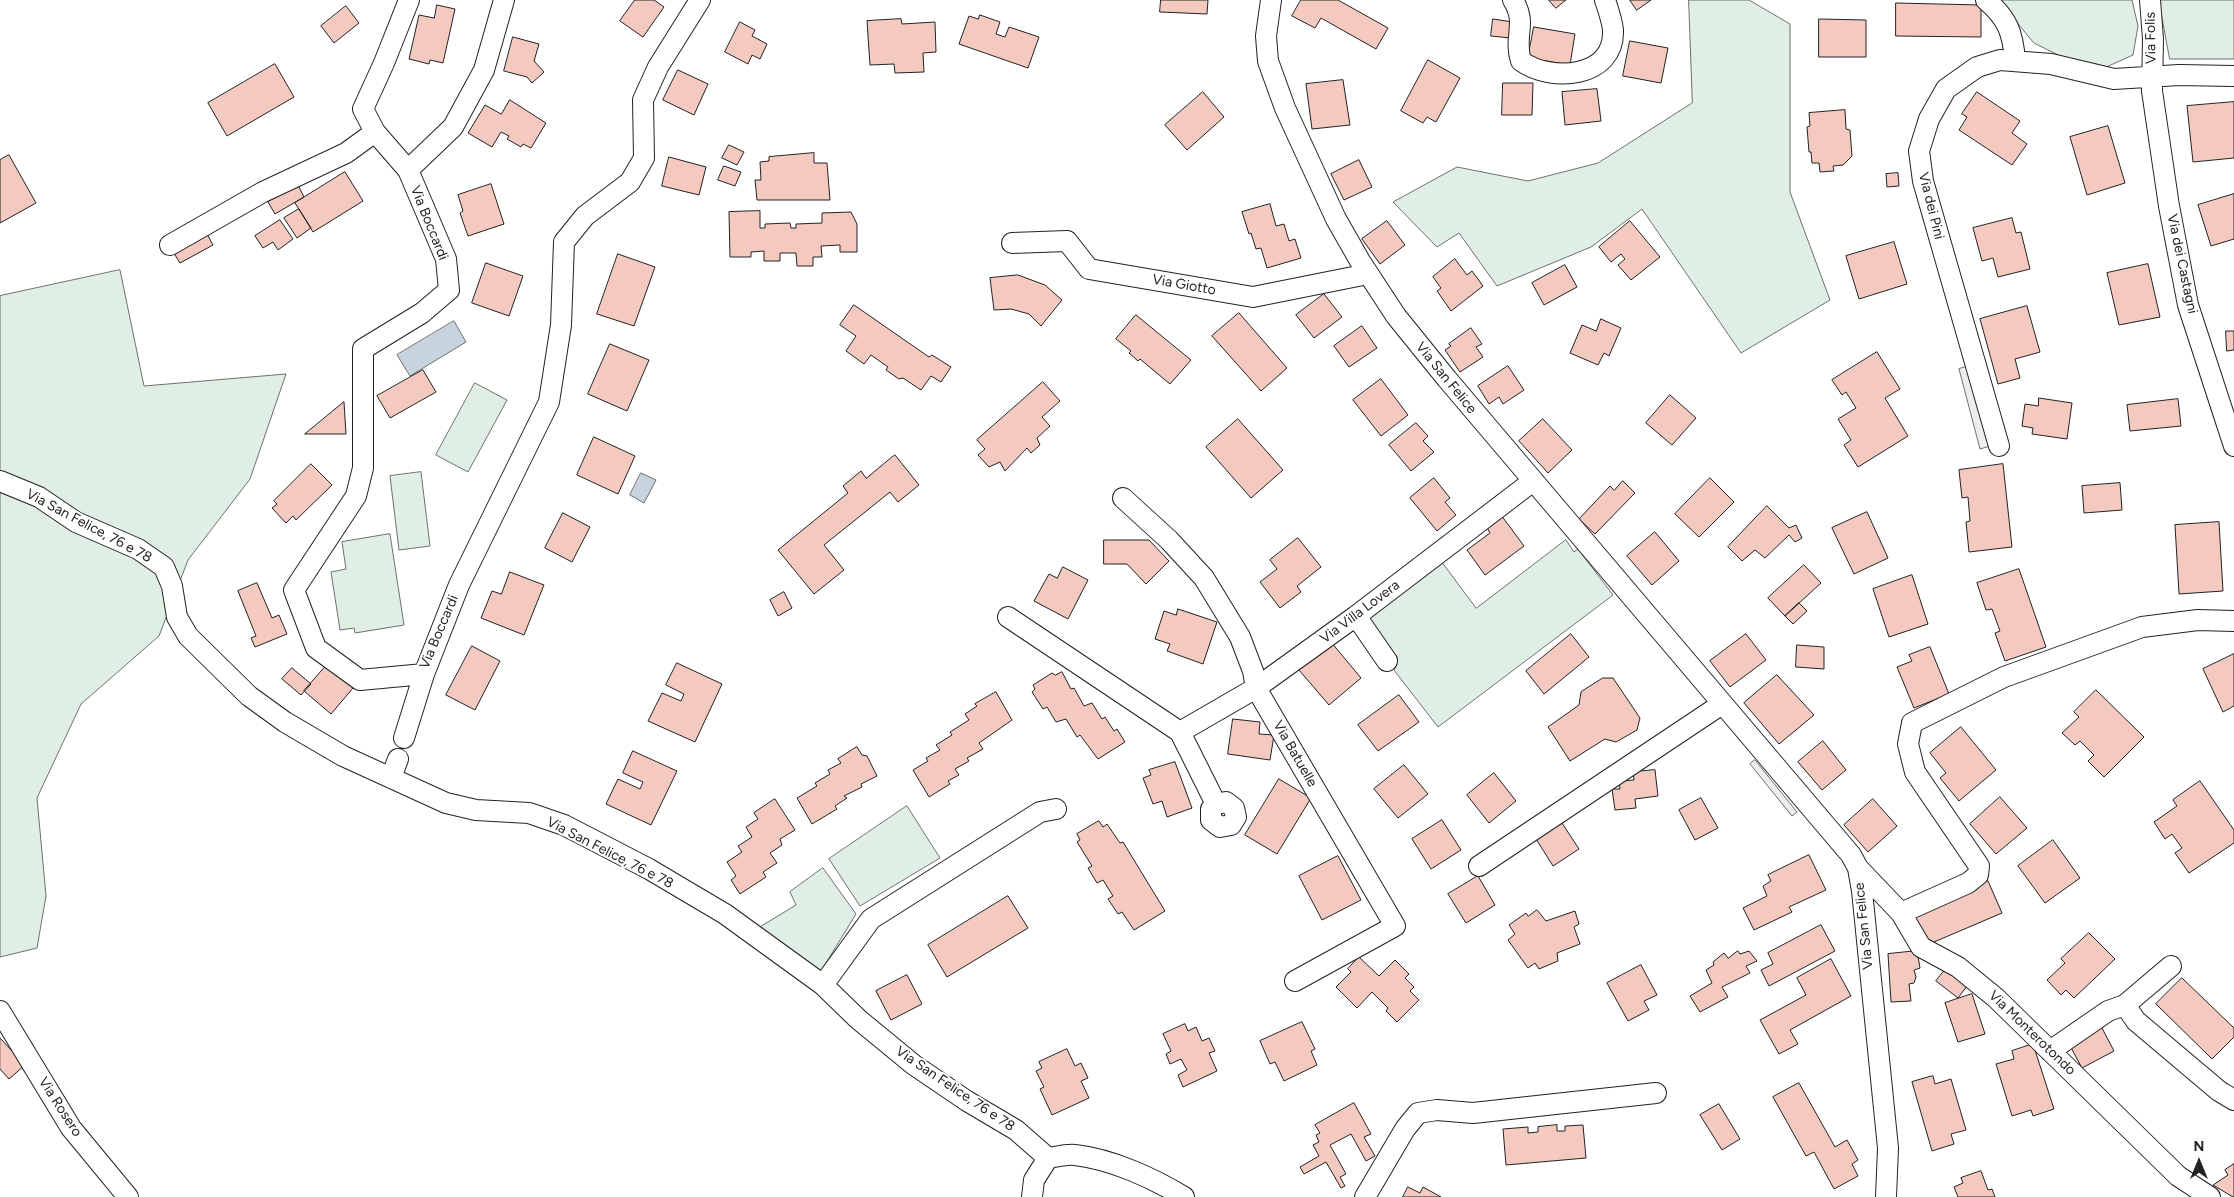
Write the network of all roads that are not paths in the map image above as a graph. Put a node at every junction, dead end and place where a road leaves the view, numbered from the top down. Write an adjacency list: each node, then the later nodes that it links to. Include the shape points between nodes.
1 (408, 0): 12 (street, Via Boccardi, via 364,109)
2 (504, 0): 13 (street, via 484,70 453,127)
3 (700, 0): 26 (street, Via Boccardi, via 658,67 643,100 644,158 630,182 585,216 564,242 561,325 549,402 460,585)
4 (1272, 0): 16 (street, Via San Felice, via 1266,36 1268,61 1276,87 1336,219)
5 (1513, 0): 6 (street, via 1521,16 1518,51 1521,61 1541,70 1572,74 1588,70 1602,60 1609,48 1613,30)
6 (1605, 0)
7 (1986, 0): 9 (street, via 2000,12 2013,38)
8 (2150, 0): 11 (street, Via Folis, via 2154,39)
9 (2015, 62): 11 (street, Via dei Pini, via 2051,64 2114,79); 17 (street, Via dei Pini, via 2000,60 1977,67 1946,90 1929,119 1919,151 1923,181)
10 (2234, 76): 11 (street, Via dei Pini)
11 (2152, 77): 18 (street, Via dei Castagni, via 2188,305)
12 (376, 132): 13 (street, Via Boccardi); 15 (street, via 346,152 263,192)
13 (408, 170): 26 (street, Via Boccardi, via 446,259 448,290 422,313 363,349 363,468 356,496 294,590 316,648 360,680)
14 (1012, 243): 16 (street, Via Giotto, via 1067,241 1089,269 1253,297)
15 (170, 245)
16 (1368, 274): 20 (street, Via San Felice, via 1396,316)
17 (1999, 446)
18 (2234, 446)
19 (0, 480): 32 (street, Via San Felice, 76 e 78, via 39,497 76,522 138,549 164,568 172,586 177,618 188,636 249,696 342,756)
20 (1533, 481): 22 (street, Via Villa Lovera); 28 (street, Via San Felice)
21 (1123, 498): 27 (street, Via Batuelle, via 1204,578 1240,637)
22 (1356, 616): 25 (street); 27 (street, Via Villa Lovera)
23 (1008, 618): 29 (street)
24 (2234, 621): 37 (street, via 2198,620 2142,627 2004,677 1912,723 1908,744 1915,772 1979,866 1978,876 1968,883)
25 (1387, 661)
26 (424, 674): 30 (street)
27 (1256, 688): 29 (street, Via Villa Lovera); 39 (street, Via Batuelle, via 1395,926)
28 (1722, 704): 35 (street); 36 (street, Via San Felice, via 1851,855)
29 (1180, 732): 33 (street)
30 (404, 738)
31 (398, 758): 32 (street)
32 (391, 778): 40 (street, Via San Felice, 76 e 78, via 446,803 476,810 529,813 564,826 649,869 725,914)
33 (1216, 804)
34 (1056, 809): 40 (street, via 1040,812 871,919)
35 (1479, 866)
36 (1858, 868): 37 (street, Via Monterotondo); 51 (street, Via San Felice, via 1888,1148)
37 (1902, 913): 43 (street, Via Monterotondo, via 1921,947 1958,967)
38 (2170, 966): 41 (street)
39 (1295, 981)
40 (823, 985): 46 (street, Via San Felice, 76 e 78, via 914,1065 1016,1130)
41 (2125, 1005): 43 (street, via 2108,1011); 45 (street, via 2136,1021)
42 (0, 1011): 47 (street, Via Rosero, via 71,1128)
43 (2050, 1050): 52 (street, Via Monterotondo, via 2178,1176)
44 (1656, 1093): 50 (street, via 1473,1113 1437,1110 1418,1113)
45 (2234, 1100)
46 (1048, 1158): 48 (street, via 1034,1180); 49 (street, via 1072,1155 1097,1159 1163,1184)
47 (128, 1197)
48 (1032, 1197)
49 (1184, 1197)
50 (1365, 1197)
51 (1886, 1197)
52 (2210, 1197)

